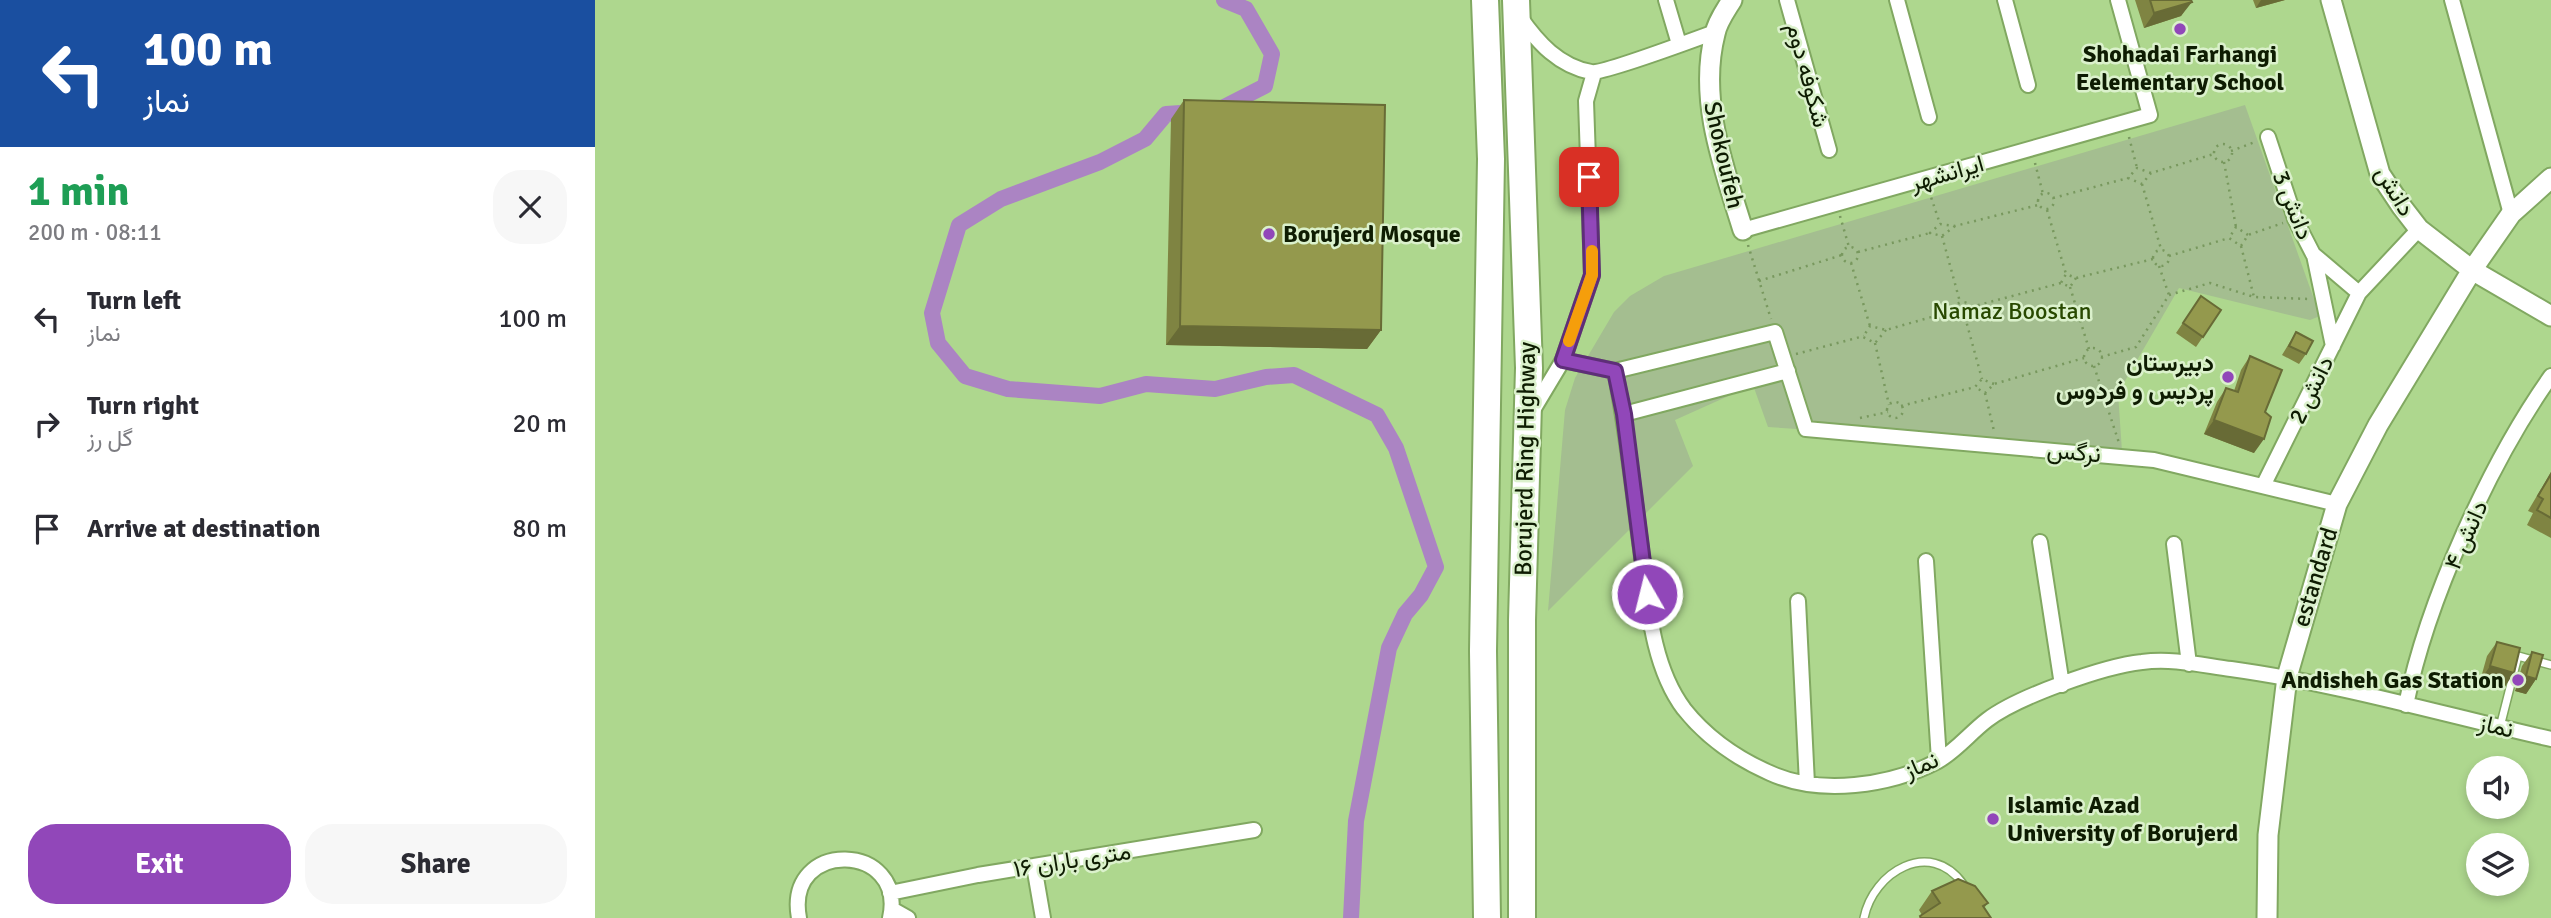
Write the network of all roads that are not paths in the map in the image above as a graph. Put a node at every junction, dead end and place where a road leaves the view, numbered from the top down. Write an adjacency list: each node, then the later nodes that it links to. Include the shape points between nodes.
1 (1485, 0): 56 (highway, Borujerd Ring Highway, via 1491,159 1483,651)
2 (1666, 0): 12 (street)
3 (1732, 0): 11 (street, Shokoufeh)
4 (1787, 0): 17 (street, شکوفه دوم)
5 (1897, 0): 15 (street)
6 (2005, 0): 14 (street)
7 (2118, 0): 21 (street, ایرانشهر, via 2150,115)
8 (2331, 0): 20 (street, دانش, via 2380,174)
9 (2452, 0): 19 (street)
10 (1516, 6): 13 (street, via 1534,37 1561,62); 32 (highway, Borujerd Ring Highway)
11 (1715, 33): 12 (street); 21 (street, Shokoufeh, via 1709,90 1718,147)
12 (1679, 44): 13 (street)
13 (1594, 73): 27 (street, via 1586,101 1592,275)
14 (2028, 85)
15 (1929, 117)
16 (2268, 138): 22 (street, دانش 3, via 2295,219)
17 (1829, 150)
18 (2551, 177): 19 (street, estandard)
19 (2511, 214): 23 (street, estandard)
20 (2419, 229): 23 (street, دانش); 24 (street, دانش 2)
21 (1743, 230)
22 (2313, 254): 24 (street, دانش 3); 26 (street)
23 (2472, 270): 25 (street, دانش); 34 (street, estandard, via 2378,425)
24 (2359, 293): 26 (street, دانش 2)
25 (2551, 316)
26 (2333, 346): 33 (street, دانش 2)
27 (1563, 360): 29 (street); 32 (street)
28 (1785, 364): 29 (street, via 1775,332); 31 (street); 33 (street, نرگس, via 1806,429 2154,460)
29 (1615, 371): 31 (street, نماز)
30 (2551, 376): 43 (street, دانش ۴, via 2520,419 2462,541 2416,656)
31 (1624, 414): 47 (street, نماز, via 1650,621 1664,669 1682,706 1708,736 1743,761 1789,782)
32 (1527, 420): 57 (highway, Borujerd Ring Highway)
33 (2263, 486): 34 (street, نرگس)
34 (2337, 504): 41 (street, estandard)
35 (2040, 542): 42 (street)
36 (2173, 544): 39 (street)
37 (1926, 561): 46 (street)
38 (1798, 601): 47 (street)
39 (2189, 664): 41 (street, نماز); 42 (street, نماز, via 2138,662)
40 (2551, 665): 44 (lane, via 2518,656)
41 (2287, 677): 43 (street, نماز); 59 (street, estandard, via 2268,835)
42 (2061, 685): 46 (street, نماز, via 2012,703)
43 (2406, 705): 44 (street, نماز)
44 (2500, 727): 45 (street, نماز)
45 (2551, 739)
46 (1939, 760): 47 (street, نماز, via 1876,781 1829,787)
47 (1807, 784)
48 (1254, 830): 49 (street, ۱۶ متری باران)
49 (1034, 866): 51 (street, ۱۶ متری باران); 55 (street)
50 (1966, 890): 58 (lane, via 1947,868 1929,861 1914,862 1879,885)
51 (890, 892): 52 (street); 53 (street, via 872,866 841,858 825,862 802,884 797,900)
52 (891, 914): 54 (street)
53 (799, 918)
54 (908, 918)
55 (1043, 918)
56 (1487, 918)
57 (1522, 918)
58 (1864, 918)
59 (2267, 918)

